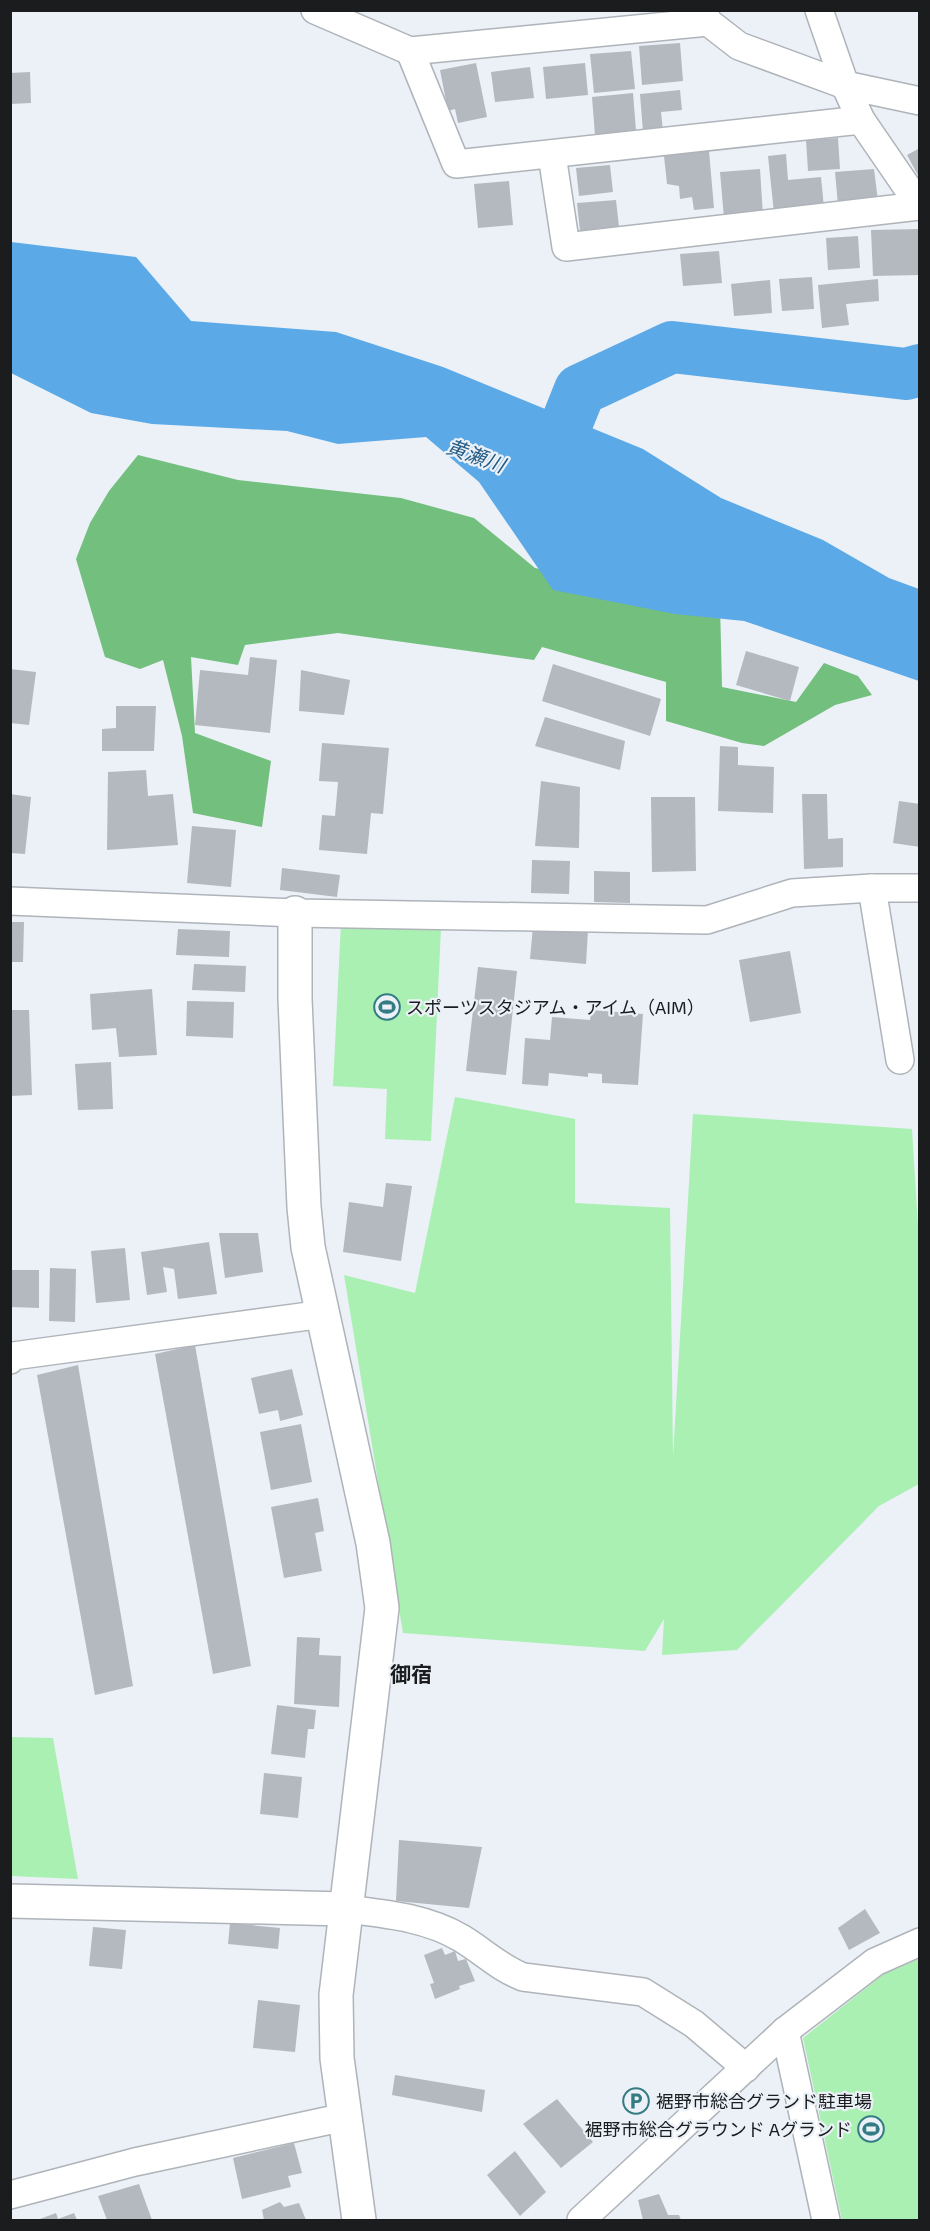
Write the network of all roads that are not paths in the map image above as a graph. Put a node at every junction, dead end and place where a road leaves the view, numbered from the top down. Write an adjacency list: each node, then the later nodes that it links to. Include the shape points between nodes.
1 (315, 10): 4 (street)
2 (819, 10): 5 (street)
3 (705, 16): 4 (street); 5 (street, via 739,46)
4 (410, 51): 8 (street, via 456,164)
5 (845, 85): 6 (street); 7 (street)
6 (920, 101)
7 (861, 120): 8 (street); 9 (street)
8 (552, 155): 9 (street, via 566,247)
9 (919, 206)
10 (872, 888): 11 (street); 13 (street, via 792,894 707,920); 14 (street)
11 (920, 888)
12 (10, 901): 13 (street)
13 (295, 913): 15 (street, via 304,1207 308,1247)
14 (900, 1060)
15 (324, 1314): 16 (street, via 14,1356); 18 (street, via 374,1543 382,1608)
16 (10, 1360)
17 (10, 1901): 18 (street)
18 (345, 1909): 21 (street, via 420,1919 461,1938 523,1977 643,1992 694,2024); 22 (street, via 336,1995 337,2058)
19 (920, 1942): 20 (street, via 875,1962)
20 (785, 2031): 21 (street); 26 (street)
21 (746, 2068): 25 (street)
22 (345, 2116): 23 (street, via 135,2162); 24 (street)
23 (10, 2195)
24 (359, 2220)
25 (581, 2220)
26 (826, 2220)

